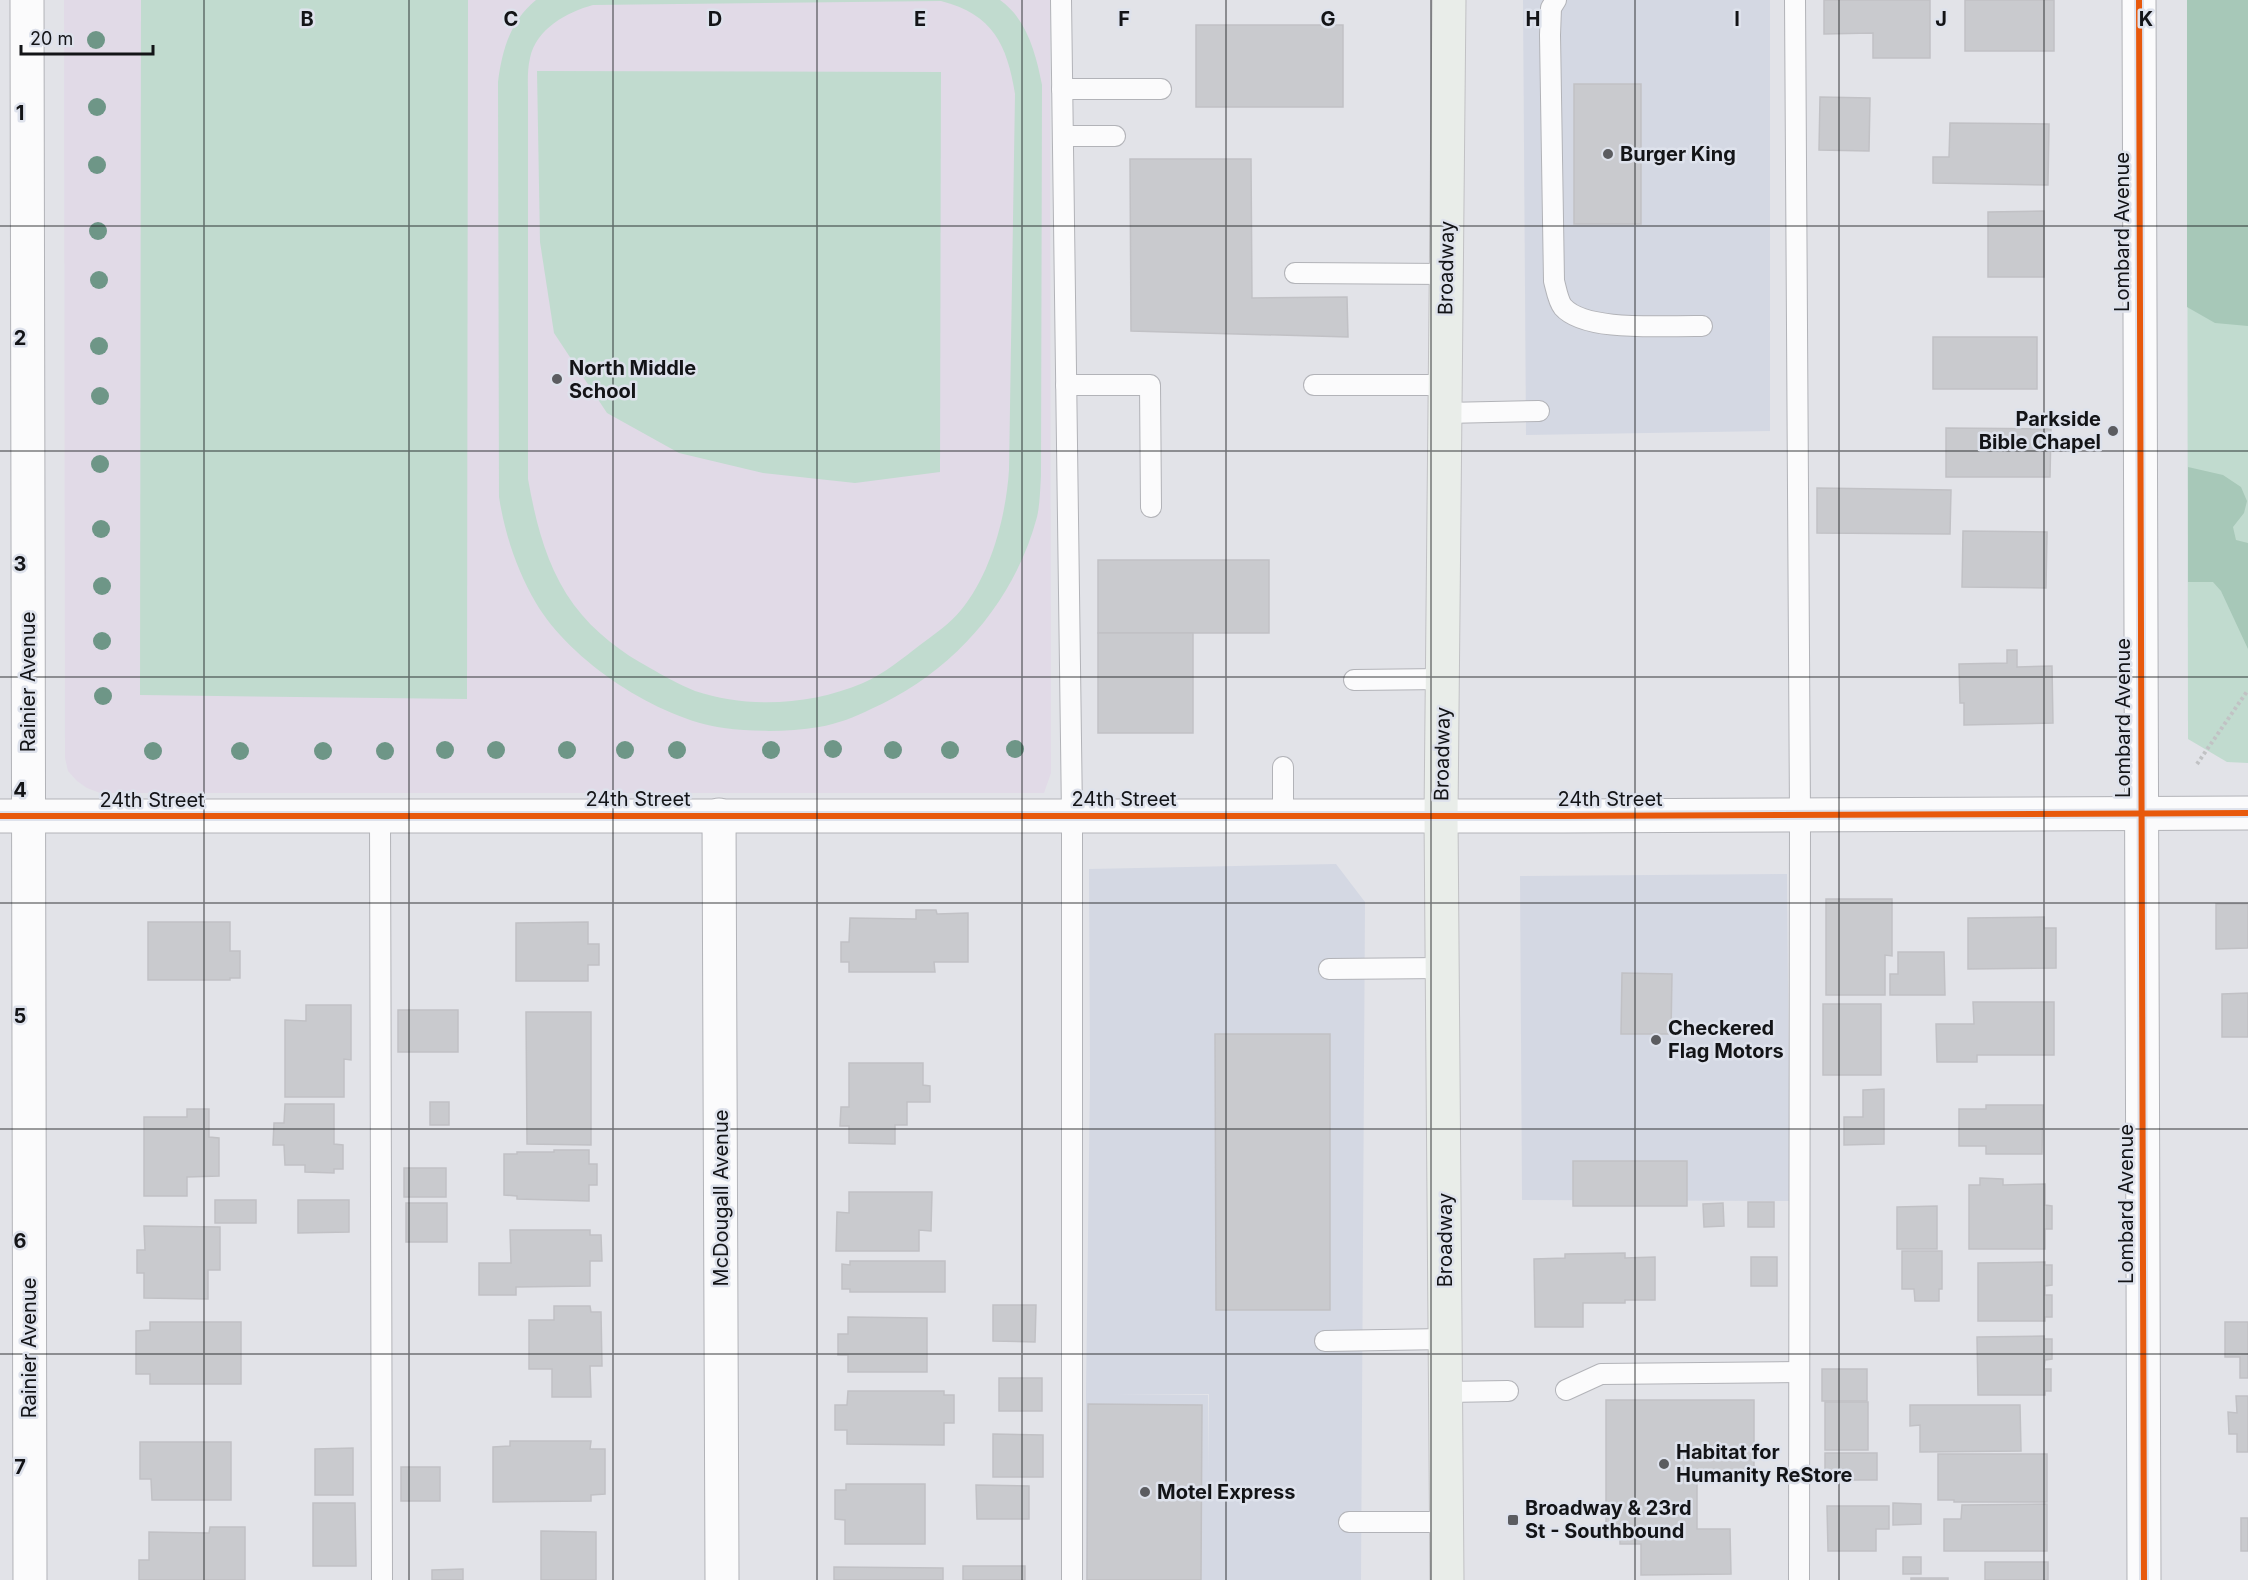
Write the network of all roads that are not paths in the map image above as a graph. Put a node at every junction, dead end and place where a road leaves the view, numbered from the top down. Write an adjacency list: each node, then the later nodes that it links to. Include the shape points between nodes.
1 (27, 0): 27 (street, Rainier Avenue)
2 (1061, 0): 7 (lane)
3 (1449, 0): 12 (main road, Broadway)
4 (1556, 0): 13 (lane, via 1551,8 1550,35 1554,281 1562,306 1582,319 1611,325)
5 (1795, 0): 26 (lane)
6 (2139, 0): 22 (street, Lombard Avenue)
7 (1062, 89): 8 (lane); 9 (lane)
8 (1161, 89)
9 (1063, 136): 10 (lane); 14 (lane)
10 (1115, 136)
11 (1295, 273): 12 (lane)
12 (1446, 274): 16 (main road, Broadway)
13 (1702, 326)
14 (1066, 385): 18 (lane, via 1150,385); 25 (lane)
15 (1314, 385): 16 (lane)
16 (1445, 399): 17 (lane); 20 (main road, Broadway)
17 (1539, 411)
18 (1151, 507)
19 (1354, 680): 20 (lane)
20 (1443, 680): 30 (main road, Broadway)
21 (1283, 767): 29 (lane)
22 (2140, 813): 23 (street, 24th Street); 26 (street, 24th Street); 47 (street, Lombard Avenue)
23 (2248, 813)
24 (720, 815): 25 (street, 24th Street); 28 (street, 24th Street); 43 (street, McDougall Avenue)
25 (1072, 815): 29 (street, 24th Street); 44 (lane)
26 (1800, 815): 30 (street, 24th Street); 35 (lane)
27 (14, 816): 28 (street, 24th Street); 41 (street, Rainier Avenue)
28 (380, 816): 42 (lane)
29 (1283, 816): 30 (street, 24th Street)
30 (1441, 816): 31 (main road, Broadway)
31 (1442, 968): 32 (lane); 33 (main road, Broadway)
32 (1329, 969)
33 (1445, 1339): 34 (lane); 38 (main road, Broadway)
34 (1325, 1341)
35 (1799, 1372): 36 (lane, via 1601,1374); 46 (lane)
36 (1566, 1390)
37 (1508, 1391): 38 (lane)
38 (1446, 1392): 40 (main road, Broadway)
39 (1349, 1522): 40 (lane)
40 (1446, 1522): 45 (main road, Broadway)
41 (30, 1580)
42 (382, 1580)
43 (722, 1580)
44 (1072, 1580)
45 (1447, 1580)
46 (1799, 1580)
47 (2144, 1580)

